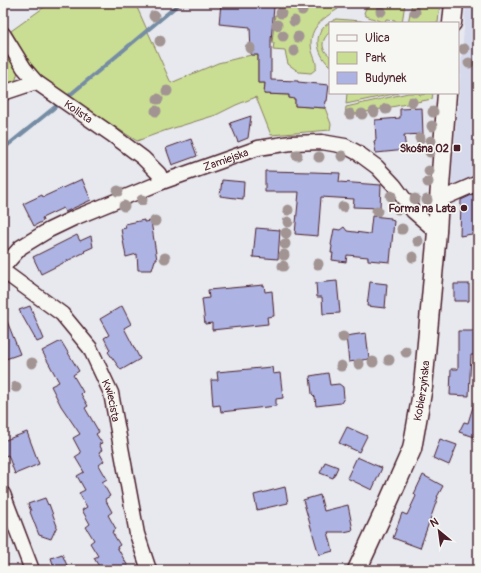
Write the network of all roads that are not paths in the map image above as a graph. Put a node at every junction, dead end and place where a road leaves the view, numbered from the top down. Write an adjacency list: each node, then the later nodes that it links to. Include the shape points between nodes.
1 (454, 3): 2 (street)
2 (452, 22)
3 (3, 34): 4 (street, Kolista)
4 (36, 82): 5 (street); 7 (street, Kolista, via 143,158 159,174)
5 (3, 93)
6 (447, 94): 9 (street, Kobierzyńska)
7 (162, 182): 10 (street, Zamiejska, via 258,148 322,142 345,146 377,167 414,211); 11 (street, Zamiejska, via 49,230 21,247)
8 (478, 183): 9 (street)
9 (439, 200): 10 (street, Kobierzyńska)
10 (437, 232): 16 (street, Kobierzyńska, via 423,387 412,449)
11 (3, 267)
12 (3, 270): 15 (street, Kwiecista, via 62,314 90,348 111,393 137,534)
13 (3, 494): 14 (street)
14 (32, 570)
15 (149, 570)
16 (357, 570)

